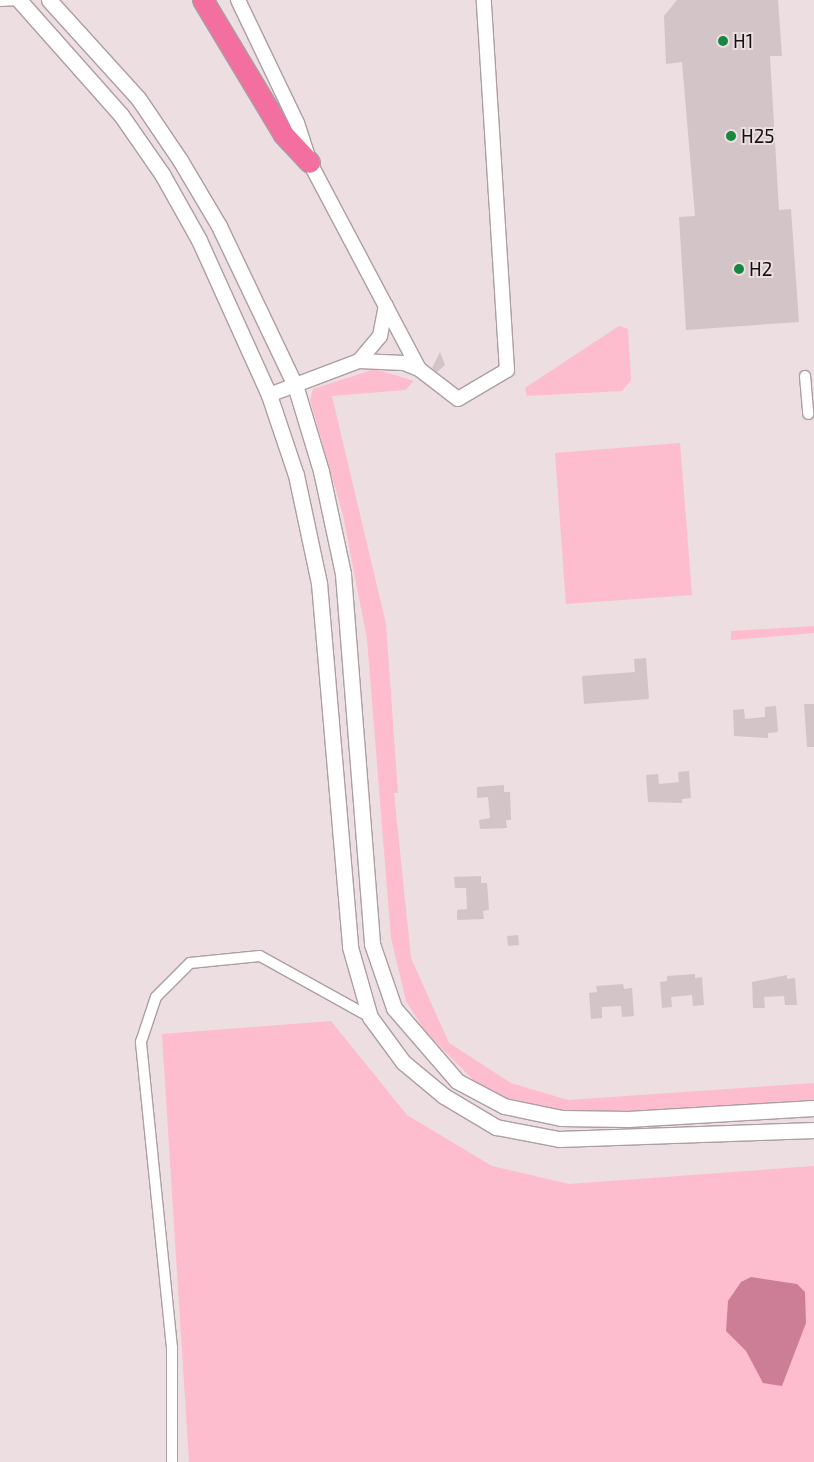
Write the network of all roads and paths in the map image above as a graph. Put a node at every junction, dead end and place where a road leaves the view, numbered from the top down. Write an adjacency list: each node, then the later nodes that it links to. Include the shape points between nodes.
1 (18, 0): 6 (street); 13 (main road, via 121,115 162,174 199,240)
2 (49, 0): 12 (main road, via 138,98 180,160 219,226)
3 (203, 0): 7 (highway, via 284,135)
4 (238, 0): 7 (street, via 297,123)
5 (484, 0): 10 (street, via 507,370 458,399)
6 (0, 1)
7 (310, 163): 8 (street)
8 (386, 306): 9 (street, via 380,336); 10 (street)
9 (359, 361): 10 (street, via 388,360); 12 (street)
10 (419, 368)
11 (805, 376): 14 (street)
12 (295, 385): 13 (street); 16 (main road, via 321,471 343,574 372,944 394,1008 457,1081 504,1106 561,1118 628,1119)
13 (269, 395): 15 (main road, via 296,475 319,583 350,947)
14 (808, 414)
15 (370, 1016): 17 (main road, via 404,1062 444,1096 496,1126 559,1138); 18 (street, via 260,956 190,963 156,997 142,1042 172,1348)
16 (814, 1108)
17 (814, 1130)
18 (172, 1462)

